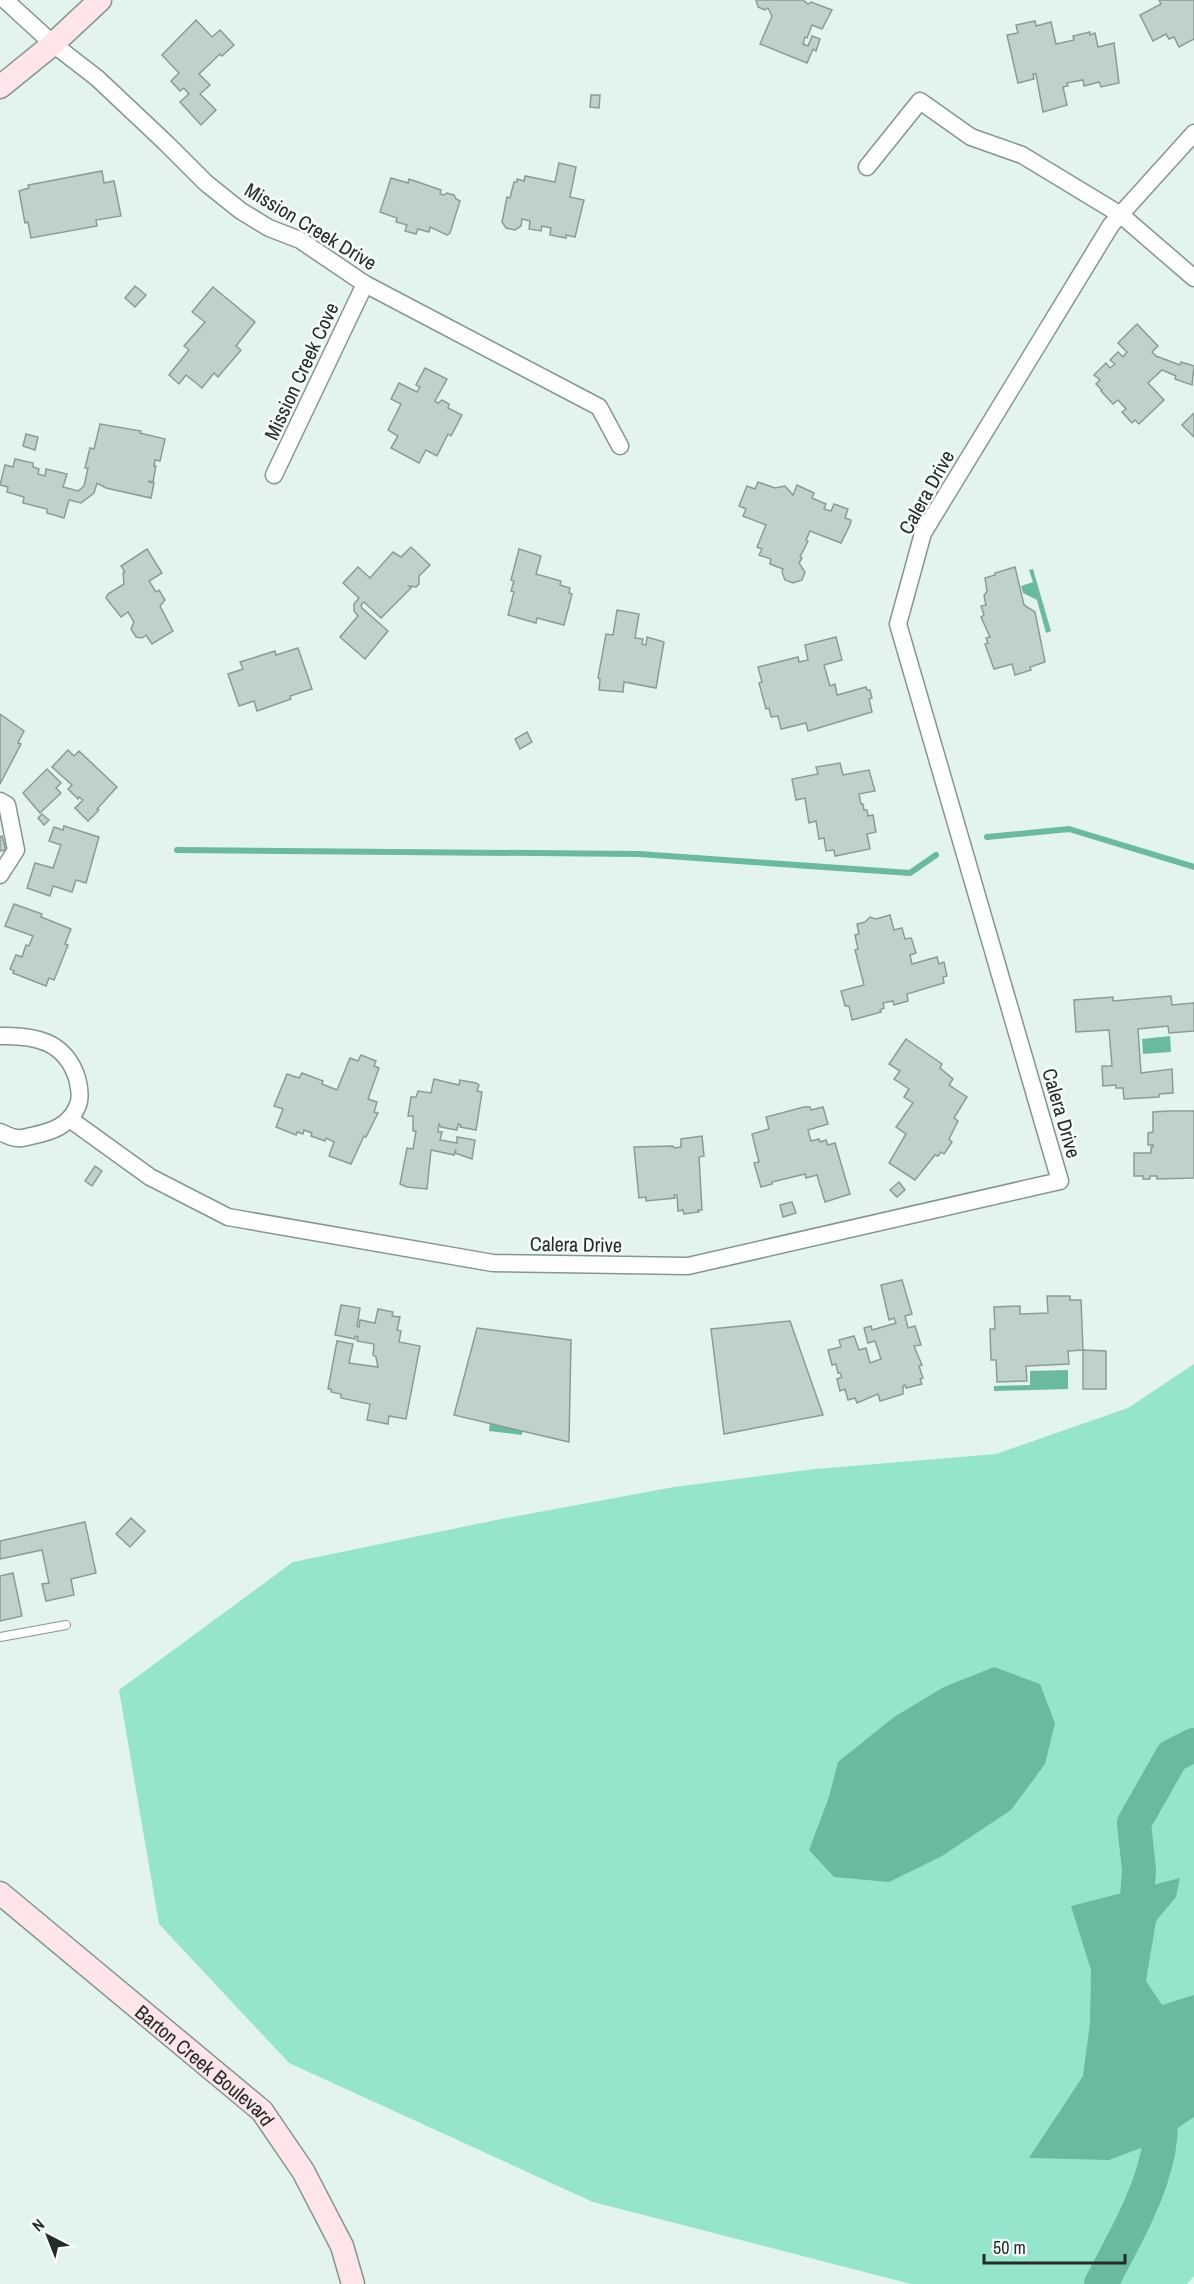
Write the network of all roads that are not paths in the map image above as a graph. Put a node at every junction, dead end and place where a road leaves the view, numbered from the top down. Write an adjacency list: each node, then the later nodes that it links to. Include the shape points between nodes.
1 (5, 0): 3 (street, Mission Creek Drive)
2 (100, 0): 3 (street)
3 (53, 44): 4 (street); 9 (street, Mission Creek Drive, via 97,78 206,183 241,211 300,240)
4 (0, 87)
5 (1194, 133): 7 (street, Calera Drive)
6 (867, 167): 7 (street, via 920,101 970,137 1022,155)
7 (1121, 215): 8 (street); 15 (street, Calera Drive, via 1111,225 923,533 898,624 1060,1181 688,1266 493,1263 228,1217 150,1177)
8 (1194, 278)
9 (365, 284): 10 (street, Mission Creek Drive, via 599,407); 11 (street, Mission Creek Cove)
10 (620, 446)
11 (274, 475)
12 (0, 801): 13 (street, via 7,805 16,850)
13 (0, 875)
14 (0, 1036): 15 (street, via 46,1041 64,1053 74,1069 80,1103)
15 (71, 1120): 16 (street, via 50,1132 18,1139)
16 (0, 1132)
17 (66, 1624): 18 (lane)
18 (0, 1637)
19 (0, 1893): 20 (street, Barton Creek Boulevard, via 262,2111 303,2171 337,2236)
20 (352, 2284)

